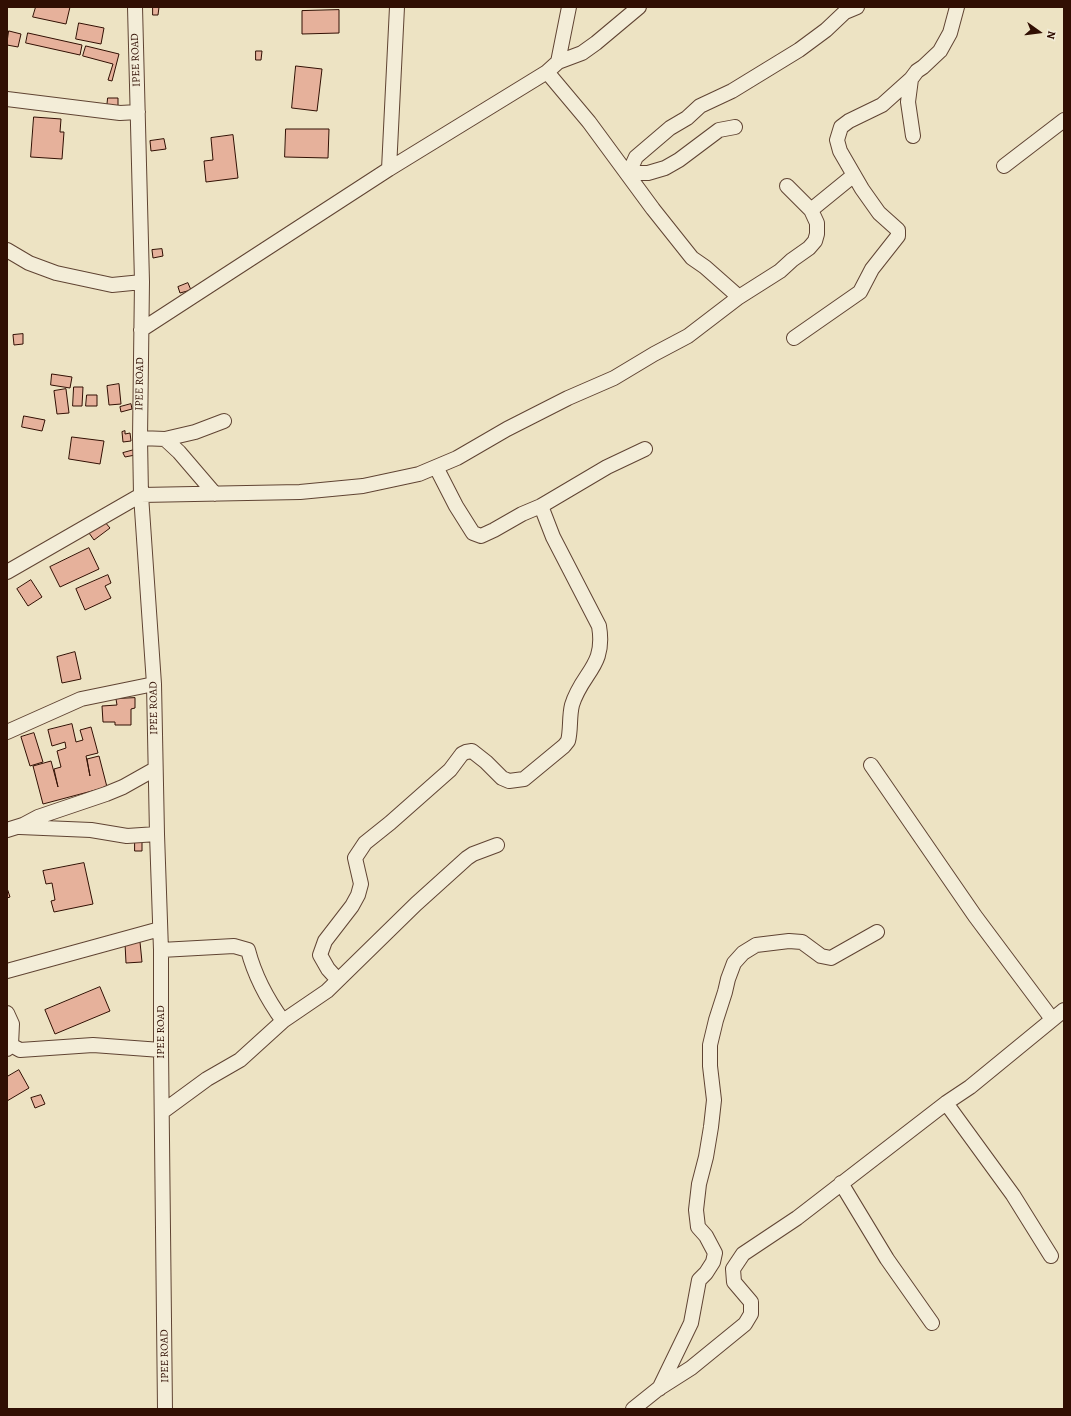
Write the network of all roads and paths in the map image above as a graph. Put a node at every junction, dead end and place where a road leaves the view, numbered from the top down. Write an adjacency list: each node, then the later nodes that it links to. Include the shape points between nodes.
1 (135, 7): 11 (street, IPEE ROAD)
2 (397, 7): 16 (street)
3 (569, 7): 7 (street)
4 (639, 7): 7 (street, via 586,50)
5 (857, 7): 17 (street, via 845,12 826,30 786,58 732,91 700,106 636,158)
6 (957, 7): 9 (street, via 950,33 940,51)
7 (558, 62): 8 (street)
8 (547, 72): 16 (street); 17 (street)
9 (911, 79): 14 (street, via 908,102); 18 (street, via 882,105 849,121 842,128 837,140 840,151)
10 (7, 99): 11 (street, via 120,114)
11 (138, 112): 22 (street, IPEE ROAD)
12 (1064, 120): 15 (street)
13 (735, 127): 17 (street, via 720,130 665,168 648,173)
14 (913, 136)
15 (1004, 166)
16 (389, 169): 24 (street)
17 (628, 170): 23 (street, via 653,209 692,258)
18 (854, 175): 20 (street); 25 (street, via 879,213 898,230 898,236 872,269 860,292)
19 (787, 186): 20 (street)
20 (811, 210): 23 (street, via 817,223 818,234 815,241 780,271)
21 (7, 250): 22 (street, via 29,263 56,273 112,285)
22 (142, 282): 24 (street, IPEE ROAD)
23 (739, 297): 30 (street, via 688,336 614,378 507,428 457,458)
24 (141, 330): 27 (street, IPEE ROAD)
25 (794, 338)
26 (224, 421): 28 (street, via 195,432)
27 (140, 438): 28 (street); 32 (street, IPEE ROAD)
28 (165, 439): 31 (street)
29 (645, 448): 33 (street)
30 (436, 467): 31 (street, via 419,474 362,486 300,492); 33 (street, via 473,533 481,536)
31 (215, 494): 32 (street)
32 (141, 495): 34 (street); 35 (street, IPEE ROAD)
33 (541, 506): 46 (street, via 553,537 599,626 601,638 598,658 572,705 568,741 524,779 509,781 502,778 472,751 462,754 450,770 365,843 354,858 361,884 358,895 324,941 320,955)
34 (7, 572)
35 (154, 684): 36 (street, via 81,699); 38 (street, IPEE ROAD)
36 (7, 732)
37 (871, 765): 49 (street, via 975,916)
38 (155, 769): 39 (street, via 118,789 38,817); 40 (street, IPEE ROAD)
39 (12, 829): 40 (street, via 91,830 127,836)
40 (156, 834): 42 (street, IPEE ROAD)
41 (497, 845): 46 (street, via 467,858)
42 (160, 929): 44 (street, IPEE ROAD); 45 (street)
43 (877, 932): 58 (street, via 831,958 821,956 802,942 789,941 756,946 743,952 734,964 710,1045 714,1100 696,1210 698,1228 706,1236 715,1253 713,1262 699,1280 691,1323)
44 (161, 950): 50 (street, via 234,946 248,950 269,1002); 52 (street, IPEE ROAD)
45 (7, 971)
46 (338, 980): 50 (street, via 327,991)
47 (1064, 1010): 49 (street)
48 (7, 1013): 51 (street, via 12,1024)
49 (1052, 1019): 53 (street, via 970,1087)
50 (284, 1021): 54 (street, via 240,1060)
51 (9, 1047): 52 (street, via 25,1050 93,1045)
52 (161, 1050): 54 (street, IPEE ROAD)
53 (946, 1103): 55 (street); 56 (street, via 1013,1195)
54 (162, 1112): 59 (street, IPEE ROAD)
55 (841, 1183): 57 (street, via 887,1259); 58 (street, via 797,1218 743,1254 733,1269 734,1282 750,1302 751,1314 745,1324 691,1368)
56 (1051, 1256)
57 (932, 1323)
58 (658, 1389): 60 (street)
59 (165, 1409)
60 (633, 1409)

